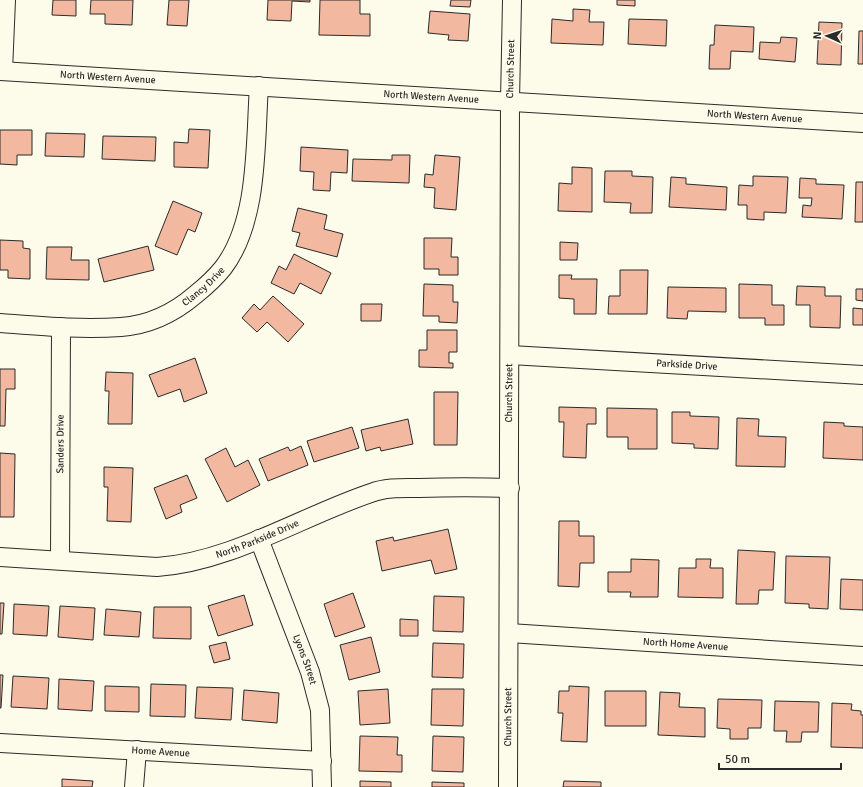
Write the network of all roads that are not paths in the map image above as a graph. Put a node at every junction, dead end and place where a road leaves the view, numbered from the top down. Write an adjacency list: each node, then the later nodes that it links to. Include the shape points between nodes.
1 (6, 0): 3 (street)
2 (512, 0): 5 (street, Church Street)
3 (2, 71): 4 (street, North Western Avenue)
4 (259, 86): 5 (street, North Western Avenue); 8 (street, Clancy Drive, via 253,180 248,212 238,241 223,268 182,306 157,319 122,327)
5 (510, 101): 6 (street, North Western Avenue); 9 (street, Church Street)
6 (863, 123)
7 (0, 323): 8 (street, Clancy Drive)
8 (61, 327): 14 (street, Sanders Drive)
9 (510, 355): 10 (street, Parkside Drive); 11 (street, Church Street)
10 (863, 375)
11 (510, 488): 12 (street, North Parkside Drive, via 392,488 372,492); 15 (street, Church Street)
12 (259, 539): 14 (street, North Parkside Drive, via 192,562 173,565); 19 (street, Lyons Street, via 310,672 320,710)
13 (0, 557): 14 (street, North Parkside Drive)
14 (60, 560)
15 (509, 633): 16 (street, North Home Avenue); 22 (street, Church Street)
16 (863, 656)
17 (0, 743): 18 (street, Home Avenue)
18 (137, 750): 19 (street, Home Avenue); 20 (street)
19 (322, 761): 21 (street, Lyons Street)
20 (134, 787)
21 (322, 787)
22 (508, 787)

